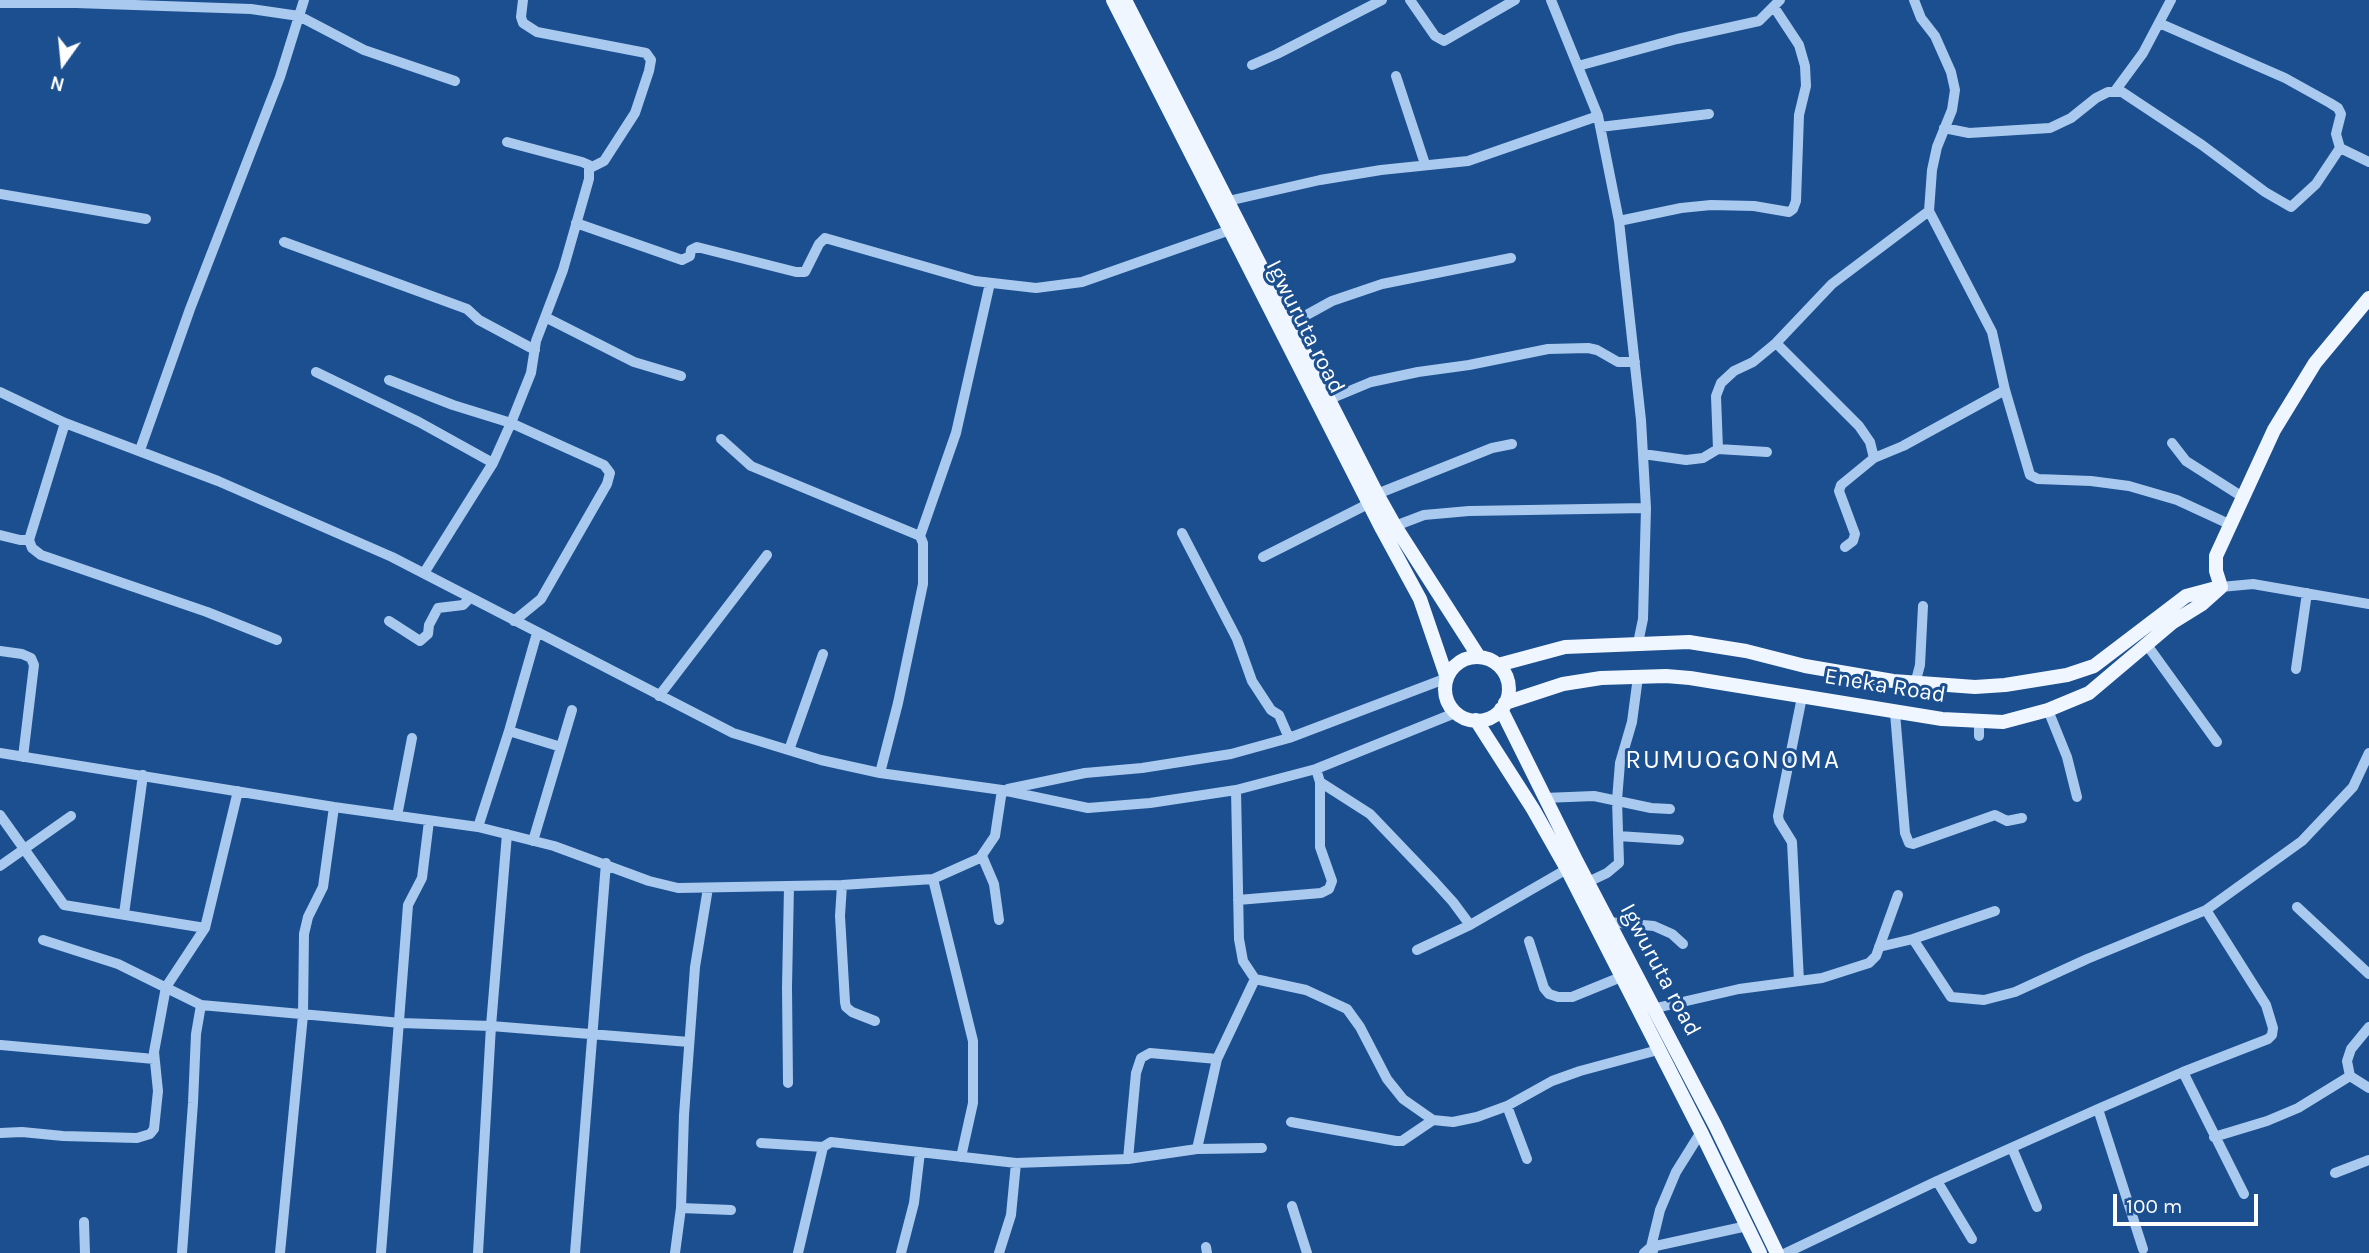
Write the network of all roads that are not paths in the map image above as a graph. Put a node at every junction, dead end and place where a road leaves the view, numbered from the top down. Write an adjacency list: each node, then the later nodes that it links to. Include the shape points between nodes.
1 (304, 0): 13 (street)
2 (523, 0): 27 (street, via 523,23 537,32 646,53 651,60 635,113 604,161)
3 (1113, 0): 34 (main road, Igwuruta road)
4 (1125, 0): 29 (main road, Igwuruta road)
5 (1382, 0): 15 (street)
6 (1410, 0): 7 (street, via 1435,36 1444,41)
7 (1515, 0)
8 (1551, 0): 16 (street)
9 (1914, 0): 22 (street, via 1951,72 1955,90)
10 (2171, 0): 14 (street)
11 (0, 3): 13 (street, via 251,9)
12 (1777, 4): 16 (street, via 1759,21); 32 (street, via 1805,66 1793,209 1711,205)
13 (299, 16): 18 (street, via 365,50); 56 (street, via 276,90)
14 (2159, 23): 19 (street); 24 (street, via 2285,78 2338,108)
15 (1252, 65)
16 (1578, 66): 21 (street)
17 (1395, 76): 26 (street)
18 (455, 81)
19 (2115, 91): 22 (street, via 2050,128 1969,133); 24 (street, via 2291,206 2316,184)
20 (1709, 114): 21 (street)
21 (1599, 122): 26 (street, via 1468,161); 32 (street)
22 (1944, 128): 30 (street, via 1932,170)
23 (508, 142): 27 (street)
24 (2340, 148): 25 (street)
25 (2369, 162)
26 (1424, 164): 29 (street, via 1320,180)
27 (590, 168): 33 (street)
28 (0, 194): 31 (street)
29 (1228, 201): 40 (main road, Igwuruta road)
30 (1929, 211): 41 (street, via 1832,284); 47 (street, via 1992,332)
31 (146, 219)
32 (1619, 221): 43 (street)
33 (576, 223): 37 (street, via 682,260 697,247 805,272 825,238); 39 (street)
34 (1230, 230): 37 (street, via 1082,282 1036,288); 62 (main road, Igwuruta road)
35 (284, 242): 42 (street, via 467,309)
36 (1511, 258): 40 (street, via 1382,284 1332,301)
37 (990, 283): 68 (street, via 956,433)
38 (2369, 298): 61 (main road, via 2295,393)
39 (547, 318): 42 (street); 45 (street, via 634,362)
40 (1292, 324): 49 (main road, Igwuruta road)
41 (1776, 343): 55 (street, via 1721,383 1716,396); 59 (street, via 1859,426)
42 (535, 350): 51 (street)
43 (1634, 362): 49 (street, via 1618,362 1588,348 1548,349 1371,382); 58 (street)
44 (316, 372): 60 (street)
45 (681, 376)
46 (389, 380): 51 (street)
47 (2005, 390): 59 (street); 64 (street, via 2030,475 2129,486 2177,500)
48 (0, 392): 50 (street)
49 (1330, 399): 62 (main road, Igwuruta road)
50 (65, 423): 56 (street); 69 (street)
51 (511, 424): 60 (street); 80 (street, via 604,465 610,472 541,599)
52 (721, 439): 68 (street, via 751,466)
53 (2172, 443): 61 (street, via 2186,461)
54 (1512, 444): 62 (street, via 1492,448)
55 (1718, 449): 57 (street); 58 (street, via 1703,458 1686,460)
56 (140, 450): 73 (street)
57 (1767, 452)
58 (1643, 454): 63 (street)
59 (1874, 458): 70 (street, via 1839,491 1855,534)
60 (493, 463): 73 (street)
61 (2241, 496): 64 (main road)
62 (1374, 498): 65 (main road, Igwuruta road); 72 (street); 91 (main road, Igwuruta road, via 1420,599)
63 (1646, 508): 65 (street, via 1469,511 1424,515); 83 (street, via 1643,619)
64 (2229, 524): 74 (main road, via 2216,556)
65 (1395, 526): 87 (main road, Igwuruta road)
66 (1182, 533): 105 (street, via 1237,639 1252,681 1279,715)
67 (0, 535): 69 (street)
68 (920, 536): 113 (street, via 923,584)
69 (29, 540): 82 (street, via 41,555)
70 (1845, 547)
71 (767, 555): 93 (street)
72 (1263, 557)
73 (424, 573): 76 (street)
74 (2221, 587): 75 (street, via 2253,584); 84 (main road, Eneka Road); 92 (main road, Eneka Road, via 2186,596 2094,666 2067,675 1985,686)
75 (2307, 593): 77 (street); 89 (street)
76 (470, 598): 79 (street, via 463,605 438,608 428,634 420,641); 80 (street)
77 (2369, 604)
78 (1923, 606): 92 (street)
79 (388, 621)
80 (514, 621): 81 (street)
81 (537, 633): 93 (street); 102 (street)
82 (277, 640)
83 (1638, 643): 88 (main road, Eneka Road, via 1565,647); 92 (main road, Eneka Road, via 1689,642)
84 (2147, 645): 97 (main road, Eneka Road, via 2089,693); 106 (street)
85 (0, 651): 111 (street, via 22,654 34,665)
86 (823, 654): 108 (street)
87 (1479, 657): 88 (main road); 91 (main road, via 1460,662)
88 (1498, 665): 95 (main road, via 1508,689)
89 (2296, 669)
90 (1638, 677): 94 (main road, Eneka Road, via 1690,678); 95 (main road, Eneka Road, via 1563,684); 121 (street)
91 (1447, 678): 98 (main road, via 1447,701); 105 (street)
92 (1915, 684)
93 (659, 696): 108 (street, via 733,733)
94 (1802, 697): 99 (main road, Eneka Road); 163 (street, via 1779,816 1792,842)
95 (1503, 706): 100 (main road, via 1493,716); 120 (main road, Igwuruta road)
96 (572, 710): 107 (street)
97 (2048, 710): 101 (main road, Eneka Road, via 2003,722); 119 (street)
98 (1455, 713): 100 (main road); 112 (street)
99 (1895, 713): 101 (main road, Eneka Road); 127 (street, via 1909,844 1995,816 2007,821)
100 (1476, 720): 138 (main road, Igwuruta road)
101 (1979, 721): 103 (street)
102 (509, 731): 107 (street); 129 (street)
103 (1979, 736)
104 (412, 738): 126 (street)
105 (1289, 738): 116 (street, via 1231,754 1085,773)
106 (2217, 742)
107 (561, 747): 132 (street)
108 (789, 750): 113 (street)
109 (2369, 753): 148 (street, via 2353,787 2302,841)
110 (0, 754): 111 (street)
111 (23, 757): 114 (street)
112 (1316, 769): 115 (street); 117 (street)
113 (880, 772): 116 (street)
114 (143, 775): 118 (street); 149 (street)
115 (1321, 782): 145 (street, via 1320,847 1332,881 1329,889); 152 (street, via 1370,814)
116 (1002, 790): 117 (street, via 1088,808); 135 (street, via 995,836)
117 (1236, 790): 145 (street)
118 (238, 791): 122 (street); 153 (street)
119 (2077, 797)
120 (1544, 798): 121 (street); 140 (main road, Igwuruta road)
121 (1617, 800): 123 (street); 131 (street)
122 (334, 807): 126 (street); 167 (street, via 323,887 304,934)
123 (1670, 810)
124 (0, 815): 134 (street)
125 (71, 816): 134 (street)
126 (397, 816): 128 (street)
127 (2022, 818)
128 (429, 821): 129 (street); 169 (street, via 422,878 408,905)
129 (478, 827): 130 (street)
130 (507, 834): 132 (street); 170 (street)
131 (1618, 836): 133 (street); 140 (street, via 1619,863)
132 (533, 841): 136 (street)
133 (1679, 841)
134 (24, 849): 137 (street); 149 (street, via 64,905)
135 (982, 856): 139 (street); 150 (street, via 994,884)
136 (606, 863): 143 (street, via 649,881); 172 (street)
137 (0, 866)
138 (1567, 869): 152 (street); 161 (main road, Igwuruta road)
139 (933, 879): 141 (street); 195 (street, via 973,1041 973,1103)
140 (1588, 882): 151 (main road, Igwuruta road)
141 (842, 885): 142 (street); 168 (street, via 846,1007)
142 (789, 887): 143 (street); 180 (street)
143 (708, 888): 173 (street)
144 (1898, 895): 158 (street)
145 (1238, 900): 162 (street, via 1243,961)
146 (2297, 906): 160 (street)
147 (1995, 911): 154 (street)
148 (2206, 911): 154 (street, via 2015,992 1984,1000 1951,997); 178 (street, via 2266,1004 2272,1035)
149 (124, 914): 153 (street)
150 (999, 920)
151 (1608, 922): 157 (street, via 1654,926); 166 (main road, Igwuruta road)
152 (1470, 925): 159 (street)
153 (205, 928): 164 (street)
154 (1913, 939): 158 (street)
155 (43, 940): 164 (street, via 118,964)
156 (1529, 941): 161 (street, via 1549,994 1572,997)
157 (1683, 944)
158 (1879, 947): 163 (street, via 1868,963)
159 (1417, 950)
160 (2369, 974)
161 (1621, 976): 175 (main road, Igwuruta road)
162 (1255, 979): 177 (street); 184 (street, via 1306,990 1347,1009 1387,1079 1403,1099)
163 (1799, 981): 166 (street)
164 (166, 987): 165 (street); 176 (street)
165 (201, 1005): 167 (street); 213 (street)
166 (1656, 1008): 224 (main road, Igwuruta road)
167 (303, 1015): 169 (street); 214 (street)
168 (875, 1021)
169 (397, 1023): 170 (street); 215 (street)
170 (491, 1026): 172 (street); 216 (street)
171 (2369, 1027): 179 (street, via 2351,1049 2347,1060)
172 (592, 1033): 173 (street); 217 (street)
173 (689, 1042): 205 (street)
174 (1, 1045): 176 (street)
175 (1658, 1050): 182 (street, via 1552,1081); 186 (main road, Igwuruta road)
176 (154, 1059): 187 (street, via 158,1081 155,1123 145,1137)
177 (1217, 1059): 193 (street); 196 (street, via 1144,1054 1136,1073)
178 (2183, 1072): 183 (street); 188 (street)
179 (2350, 1076): 181 (street); 188 (street, via 2298,1108)
180 (788, 1083)
181 (2369, 1088)
182 (1507, 1105): 184 (street, via 1478,1117); 197 (street)
183 (2098, 1110): 192 (street); 210 (street)
184 (1433, 1120): 185 (street, via 1396,1141)
185 (1291, 1122)
186 (1701, 1132): 208 (main road, Igwuruta road); 211 (street, via 1676,1172)
187 (0, 1133)
188 (2214, 1137): 202 (street)
189 (761, 1143): 190 (street)
190 (823, 1147): 194 (street, via 831,1142); 219 (street)
191 (1262, 1148): 193 (street)
192 (2012, 1148): 201 (street); 204 (street)
193 (1197, 1149): 196 (street)
194 (920, 1152): 195 (street); 220 (street, via 914,1203)
195 (961, 1157): 199 (street)
196 (1128, 1159): 199 (street)
197 (1527, 1159)
198 (2369, 1160): 200 (street)
199 (1016, 1163): 221 (street, via 1012,1215)
200 (2335, 1173)
201 (1937, 1181): 209 (street); 225 (street)
202 (2244, 1194)
203 (1292, 1206): 222 (street)
204 (2037, 1207)
205 (681, 1208): 206 (street); 218 (street)
206 (731, 1210)
207 (84, 1222): 212 (street)
208 (1747, 1226): 211 (street); 223 (main road, Igwuruta road)
209 (1972, 1239)
210 (2143, 1249)
211 (1650, 1251)
212 (85, 1253)
213 (182, 1253)
214 (280, 1253)
215 (381, 1253)
216 (478, 1253)
217 (575, 1253)
218 (675, 1253)
219 (798, 1253)
220 (901, 1253)
221 (999, 1253)
222 (1307, 1253)
223 (1760, 1253)
224 (1777, 1253)
225 (1786, 1253)

